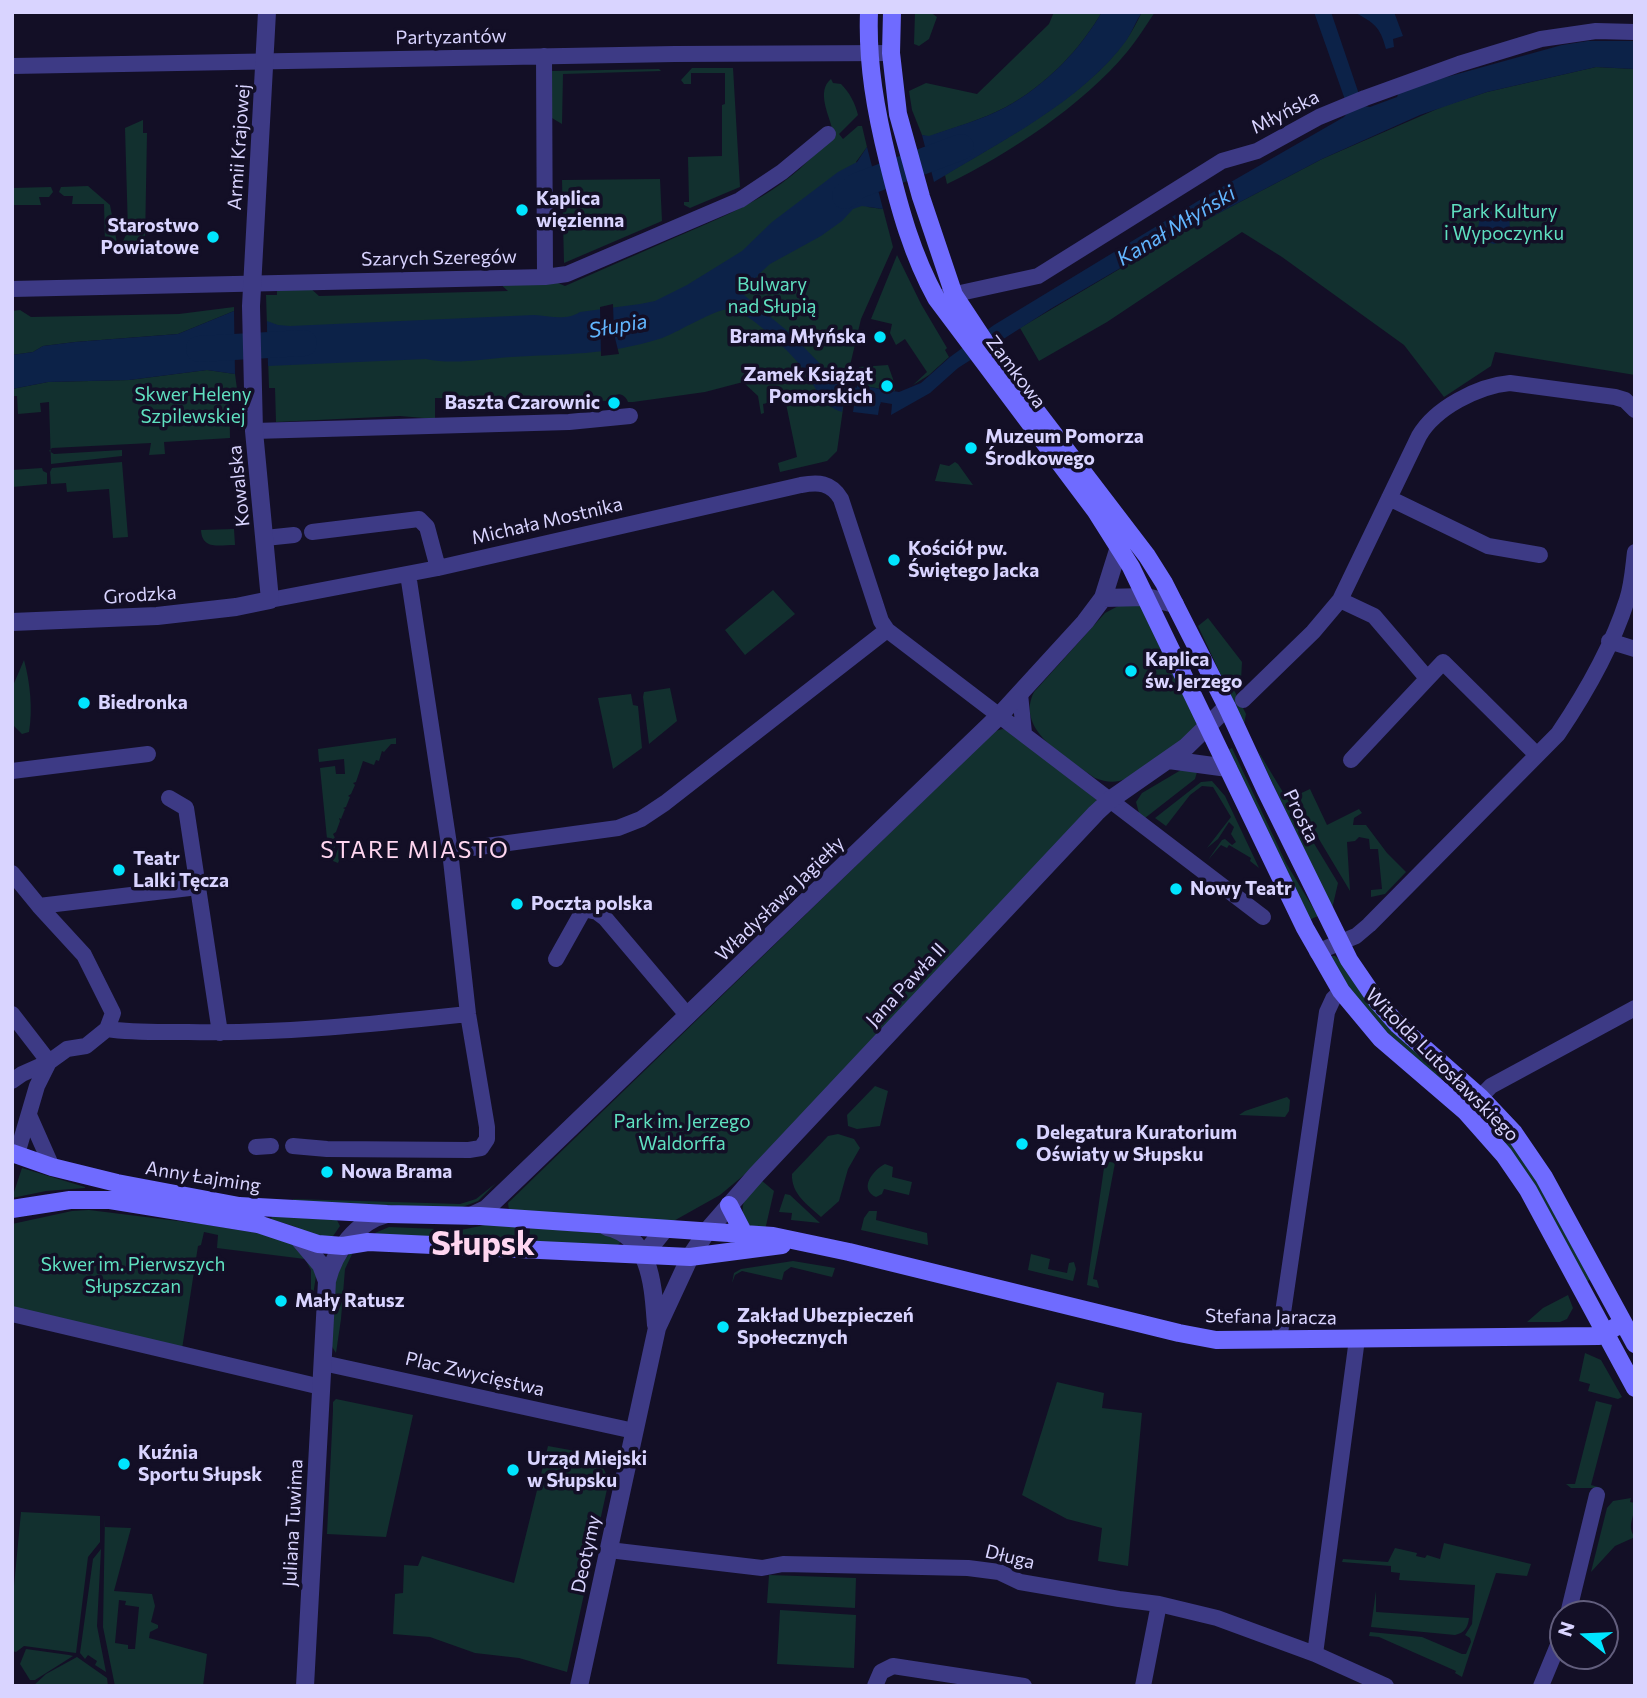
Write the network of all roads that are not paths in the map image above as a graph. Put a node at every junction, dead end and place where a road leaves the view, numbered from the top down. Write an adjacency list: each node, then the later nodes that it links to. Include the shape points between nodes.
1 (268, 12): 8 (street, Armii Krajowej)
2 (869, 12): 5 (main road, Zamkowa)
3 (892, 12): 6 (main road, Zamkowa)
4 (1635, 32): 14 (street, Młyńska, via 1596,31 1541,39 1365,98 1257,151 1222,161 1038,275)
5 (869, 52): 6 (street, Partyzantów); 7 (street, Partyzantów); 14 (main road, Zamkowa, via 873,102 912,251)
6 (891, 53): 14 (main road, Zamkowa, via 898,114)
7 (544, 56): 8 (street, Partyzantów); 11 (street)
8 (265, 62): 9 (street, Partyzantów); 12 (street, Armii Krajowej)
9 (12, 66)
10 (828, 134): 11 (street, Szarych Szeregów, via 740,200 567,274)
11 (545, 277): 12 (street, Szarych Szeregów)
12 (251, 284): 13 (street, Szarych Szeregów); 17 (street, Kowalska)
13 (12, 289)
14 (945, 296): 22 (main road, Zamkowa); 31 (main road, Zamkowa, via 1147,556)
15 (1635, 410): 18 (street, via 1615,397 1510,383 1494,385 1466,397 1424,427)
16 (630, 416): 17 (street, via 569,422)
17 (254, 431): 21 (street, Kowalska)
18 (1390, 498): 24 (street, via 1488,546); 30 (street)
19 (312, 532): 25 (street, via 419,519 427,527)
20 (294, 535): 21 (street)
21 (265, 538): 29 (street, Kowalska)
22 (1119, 547): 27 (main road, Zamkowa); 28 (street, Władysława Jagiełły)
23 (1635, 552): 34 (street, via 1628,598)
24 (1540, 555)
25 (438, 568): 26 (street, Michała Mostnika); 33 (street, Michała Mostnika, via 811,483 825,484 841,499)
26 (408, 574): 29 (street, Michała Mostnika); 50 (street)
27 (1146, 597): 28 (street); 31 (street); 40 (main road, Zamkowa)
28 (1103, 598): 37 (street, Władysława Jagiełły)
29 (270, 600): 32 (street, Grodzka, via 157,616)
30 (1340, 600): 36 (street, via 1374,616); 38 (street, via 1313,632)
31 (1175, 604): 38 (main road, Zamkowa)
32 (12, 622)
33 (887, 630): 39 (street); 50 (street, via 641,819 618,828)
34 (1609, 641): 35 (street); 43 (street, via 1576,707)
35 (1635, 649)
36 (1427, 678): 43 (street, via 1443,662); 45 (street)
37 (1020, 694): 39 (street, Władysława Jagiełły); 41 (street)
38 (1235, 703): 40 (street, Jana Pawła II); 55 (main road, Prosta)
39 (999, 716): 41 (street); 62 (street, Władysława Jagiełły)
40 (1208, 726): 44 (street, Jana Pawła II); 46 (main road, Zamkowa)
41 (1024, 733): 49 (street)
42 (148, 754): 47 (street)
43 (1537, 755): 55 (street, via 1369,925)
44 (1169, 760): 46 (street); 49 (street, Jana Pawła II)
45 (1351, 760)
46 (1228, 768): 56 (main road)
47 (12, 771)
48 (169, 798): 52 (street, via 186,808)
49 (1110, 800): 54 (street); 73 (street, Jana Pawła II)
50 (450, 851): 61 (street)
51 (12, 873): 53 (street)
52 (198, 887): 53 (street); 64 (street)
53 (39, 906): 63 (street, via 84,955 113,1011)
54 (1263, 917)
55 (1339, 943): 56 (street); 67 (main road, Witolda Lutosławskiego, via 1398,1025)
56 (1317, 952): 58 (main road)
57 (556, 959): 62 (street, via 584,909 597,912)
58 (1341, 992): 68 (main road, Witolda Lutosławskiego, via 1381,1039); 92 (street, via 1327,1012)
59 (1635, 1008): 67 (street, via 1491,1086)
60 (12, 1014): 65 (street)
61 (468, 1014): 64 (street); 70 (street, via 488,1127 481,1148)
62 (688, 1016): 76 (street, Władysława Jagiełły, via 486,1209)
63 (107, 1029): 64 (street); 65 (street, via 86,1046 64,1050)
64 (220, 1033)
65 (48, 1062): 66 (street); 69 (street)
66 (12, 1081)
67 (1480, 1097): 68 (street); 88 (main road, Witolda Lutosławskiego, via 1533,1158)
68 (1466, 1112): 90 (main road, Witolda Lutosławskiego, via 1528,1190)
69 (29, 1115): 71 (street); 72 (street)
70 (293, 1146)
71 (14, 1159): 72 (main road, Anny Łajming)
72 (52, 1167): 75 (main road, Anny Łajming, via 218,1203)
73 (729, 1205): 79 (street, Jana Pawła II); 80 (main road)
74 (12, 1209): 81 (main road, Anny Łajming, via 70,1200 110,1200 258,1224)
75 (387, 1214): 76 (main road); 83 (street, via 368,1222)
76 (471, 1216): 77 (main road)
77 (604, 1226): 78 (main road); 84 (street, via 630,1237)
78 (664, 1230): 79 (main road); 84 (street)
79 (708, 1230): 80 (main road, Stefana Jaracza); 85 (street, Jana Pawła II)
80 (744, 1234): 82 (main road, Stefana Jaracza)
81 (299, 1239): 83 (main road, Anny Łajming); 86 (street, via 321,1265)
82 (799, 1242): 85 (main road, Stefana Jaracza); 92 (main road, Stefana Jaracza, via 1192,1336)
83 (343, 1246): 84 (main road, via 368,1242); 86 (street)
84 (643, 1256): 85 (main road); 89 (street, via 653,1287)
85 (690, 1257): 89 (street)
86 (327, 1281): 94 (street)
87 (12, 1314): 95 (street)
88 (1623, 1323): 90 (main road, Stefana Jaracza); 93 (main road, Witolda Lutosławskiego)
89 (657, 1328): 97 (street)
90 (1605, 1333): 91 (main road, Stefana Jaracza); 96 (main road, Witolda Lutosławskiego)
91 (1357, 1339): 92 (main road, Stefana Jaracza); 102 (street)
92 (1279, 1340)
93 (1635, 1344)
94 (323, 1363): 95 (street, Juliana Tuwima); 97 (street, Plac Zwycięstwa)
95 (321, 1387): 104 (street, Juliana Tuwima)
96 (1635, 1388)
97 (634, 1431): 99 (street, Deotymy)
98 (1597, 1495): 100 (street)
99 (608, 1550): 101 (street, Długa, via 762,1568 783,1564 999,1572 1020,1582); 105 (street, Deotymy)
100 (1571, 1600)
101 (1159, 1604): 102 (street, Długa, via 1203,1614); 108 (street)
102 (1315, 1654): 109 (street, Długa)
103 (1549, 1667): 110 (street)
104 (305, 1686)
105 (579, 1686)
106 (875, 1686): 107 (street, via 881,1671 893,1665)
107 (1024, 1686)
108 (1143, 1686)
109 (1386, 1686)
110 (1541, 1686)

